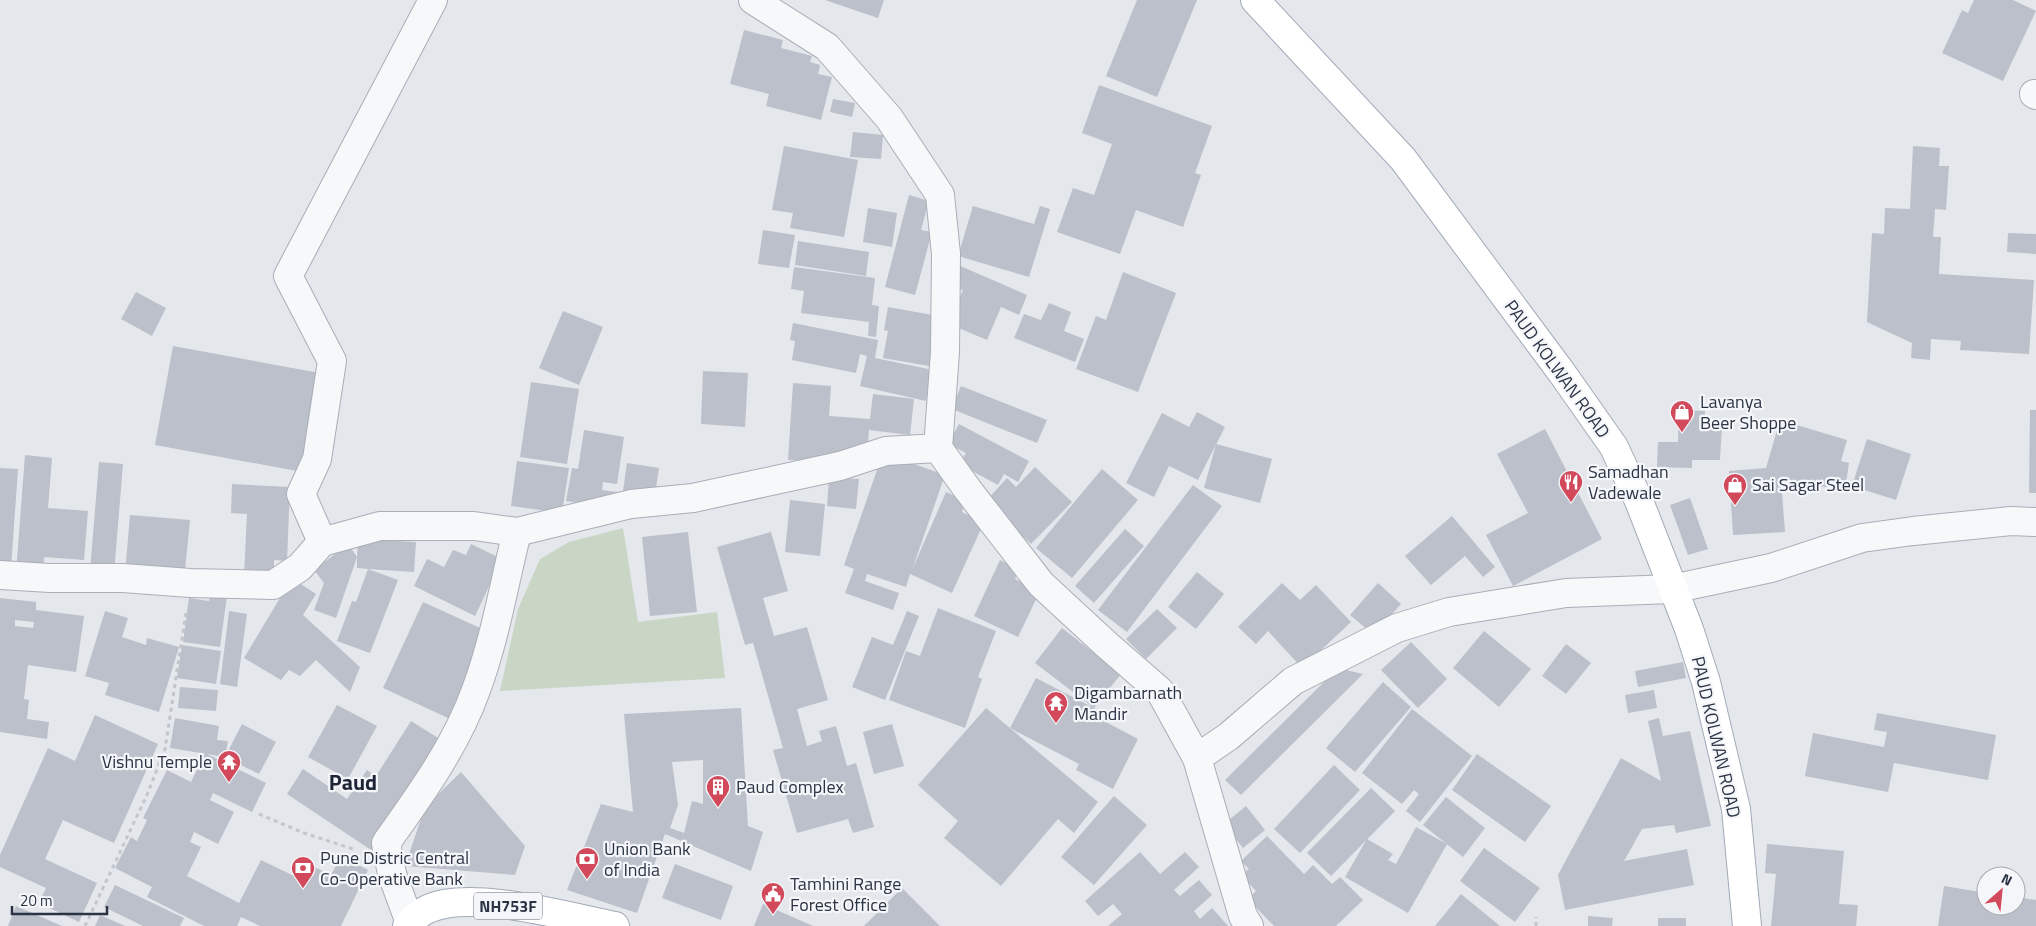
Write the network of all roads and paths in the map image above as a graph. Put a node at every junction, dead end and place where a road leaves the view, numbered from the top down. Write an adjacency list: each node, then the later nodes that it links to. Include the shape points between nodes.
1 (433, 0): 7 (street, via 288,276 332,362 317,459 301,494)
2 (753, 0): 4 (street, via 827,48 889,118 940,195 946,254 945,352)
3 (1256, 0): 10 (main road, PAUD KOLWAN ROAD, via 1403,160 1588,410 1614,447 1639,501)
4 (938, 448): 6 (street, via 886,450 840,466 693,498 631,504); 11 (street, via 1041,584 1160,691)
5 (2036, 522): 10 (street, via 2011,521 1862,538 1771,568)
6 (517, 532): 7 (street, via 474,526 380,526); 13 (street, via 476,691 444,757 386,843)
7 (322, 542): 9 (street, via 300,567 273,585)
8 (0, 576): 9 (street, via 123,578)
9 (190, 583): 16 (path, via 165,749 147,795)
10 (1672, 588): 11 (street, via 1566,594 1449,612 1397,628 1293,681 1229,736); 20 (main road, PAUD KOLWAN ROAD, via 1706,682 1736,809)
11 (1197, 758): 18 (street, via 1243,916)
12 (259, 814): 13 (path, via 304,833 350,847)
13 (390, 867): 15 (street)
14 (1536, 917): 19 (path)
15 (409, 924): 17 (main road, NH753F, via 428,909 450,903 475,902 522,907)
16 (85, 926)
17 (615, 926)
18 (1249, 926)
19 (1536, 926)
20 (1747, 926)

